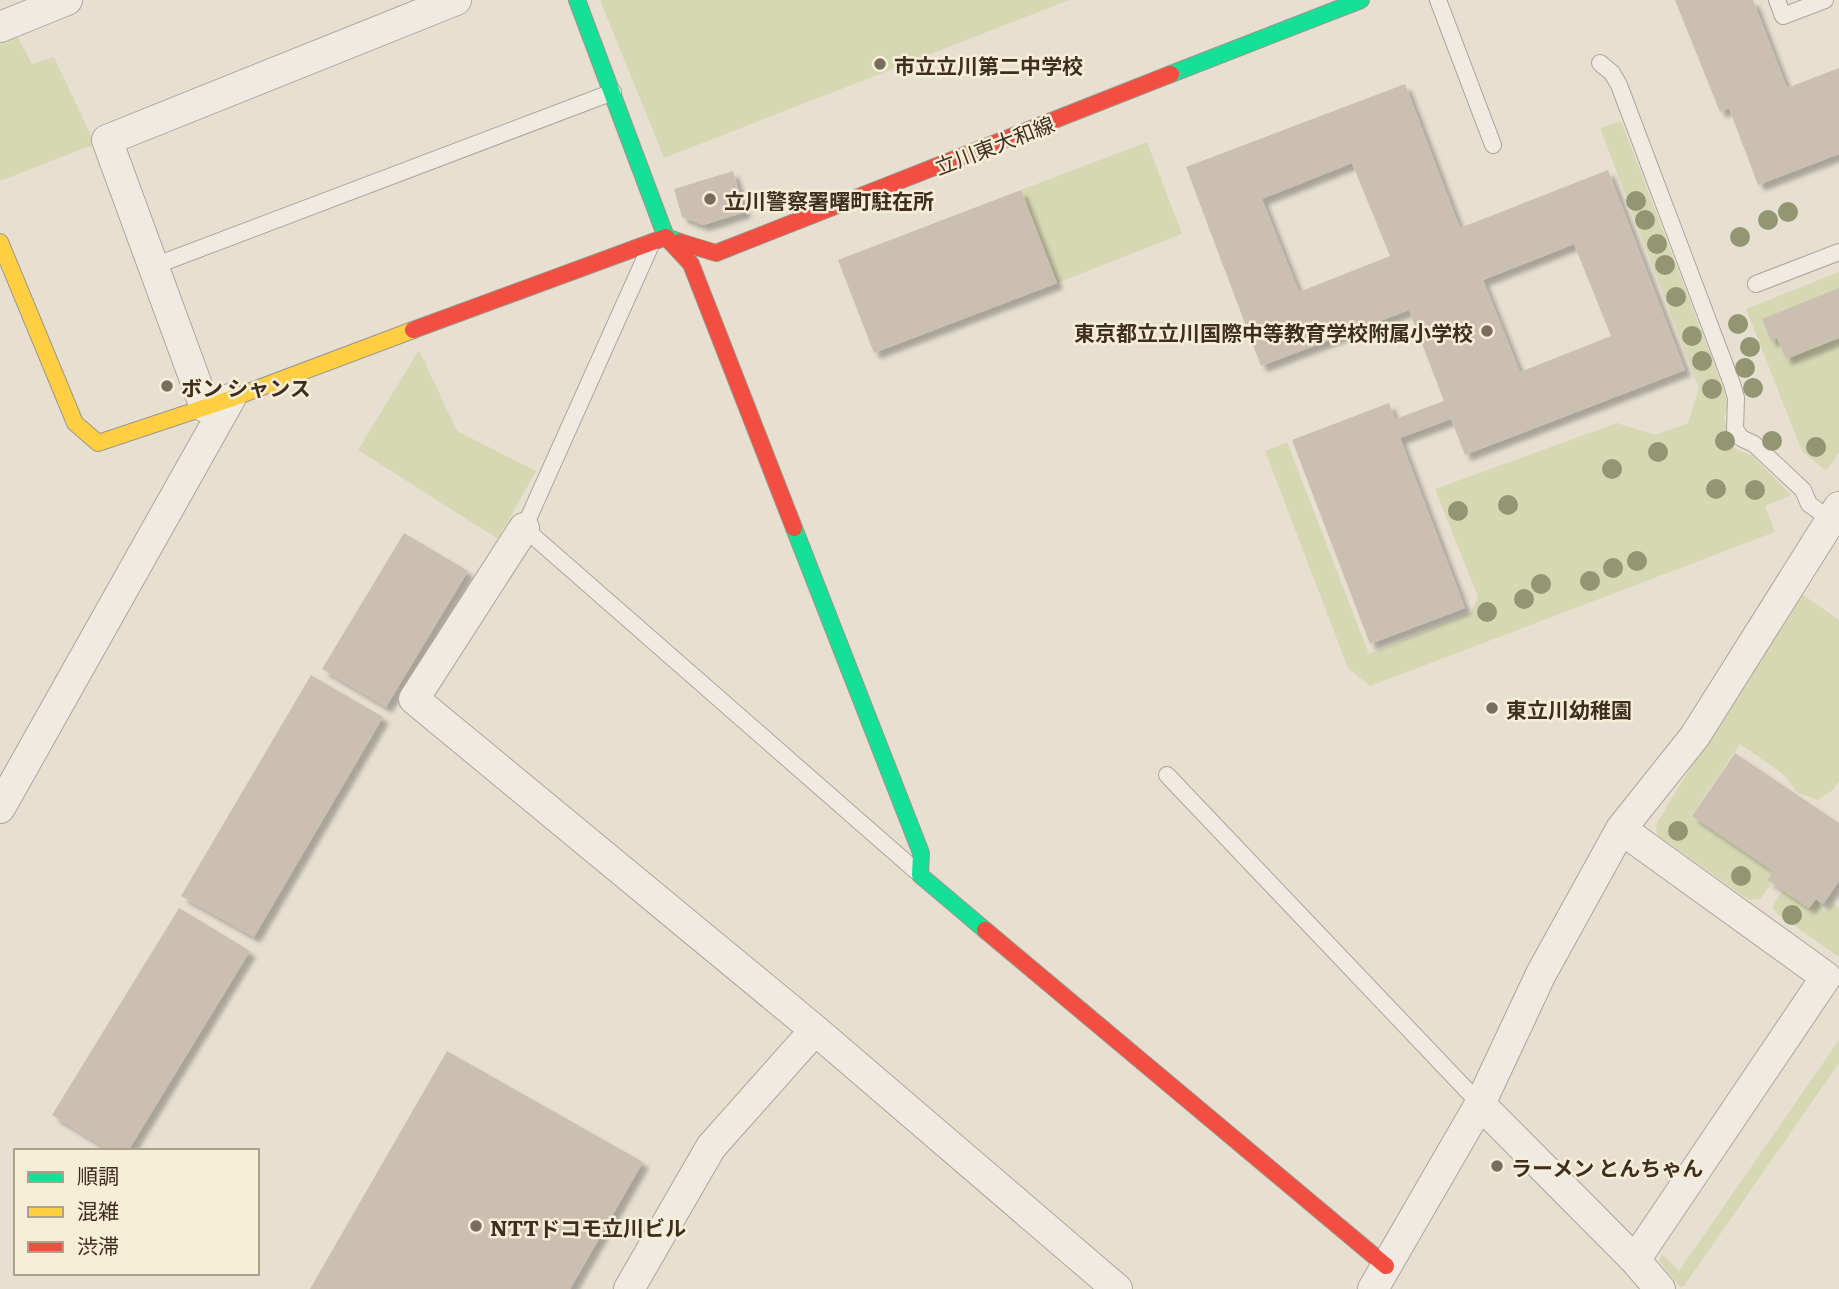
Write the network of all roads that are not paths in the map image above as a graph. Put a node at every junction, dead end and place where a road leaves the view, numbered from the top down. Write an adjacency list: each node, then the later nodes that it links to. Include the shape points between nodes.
1 (67, 0): 8 (street)
2 (456, 0): 15 (street, via 107,140)
3 (578, 0): 10 (street)
4 (1361, 0): 12 (street, 立川東大和線, via 716,253)
5 (1438, 0): 11 (lane)
6 (1777, 0): 7 (lane, via 1783,16)
7 (1825, 0)
8 (0, 27)
9 (1600, 63): 18 (lane, via 1619,85 1732,384 1735,429 1803,490 1809,504)
10 (613, 92): 12 (street); 15 (lane)
11 (1493, 145)
12 (659, 239): 17 (street); 19 (lane); 23 (street, via 691,264 921,853)
13 (0, 242): 17 (street, via 75,423 98,443)
14 (1839, 253): 16 (lane)
15 (154, 266): 17 (street)
16 (1756, 284)
17 (218, 403): 21 (street)
18 (1835, 513): 22 (street, via 1695,736)
19 (524, 528): 23 (lane); 24 (street, via 414,699)
20 (1167, 775): 25 (lane)
21 (0, 808)
22 (1622, 829): 25 (street, via 1541,974); 26 (street, via 1826,977)
23 (920, 875): 27 (street)
24 (815, 1030): 28 (street, via 711,1147); 29 (street)
25 (1480, 1104): 26 (street); 27 (street)
26 (1635, 1260): 30 (street)
27 (1380, 1277)
28 (629, 1289)
29 (1117, 1289)
30 (1660, 1289)

